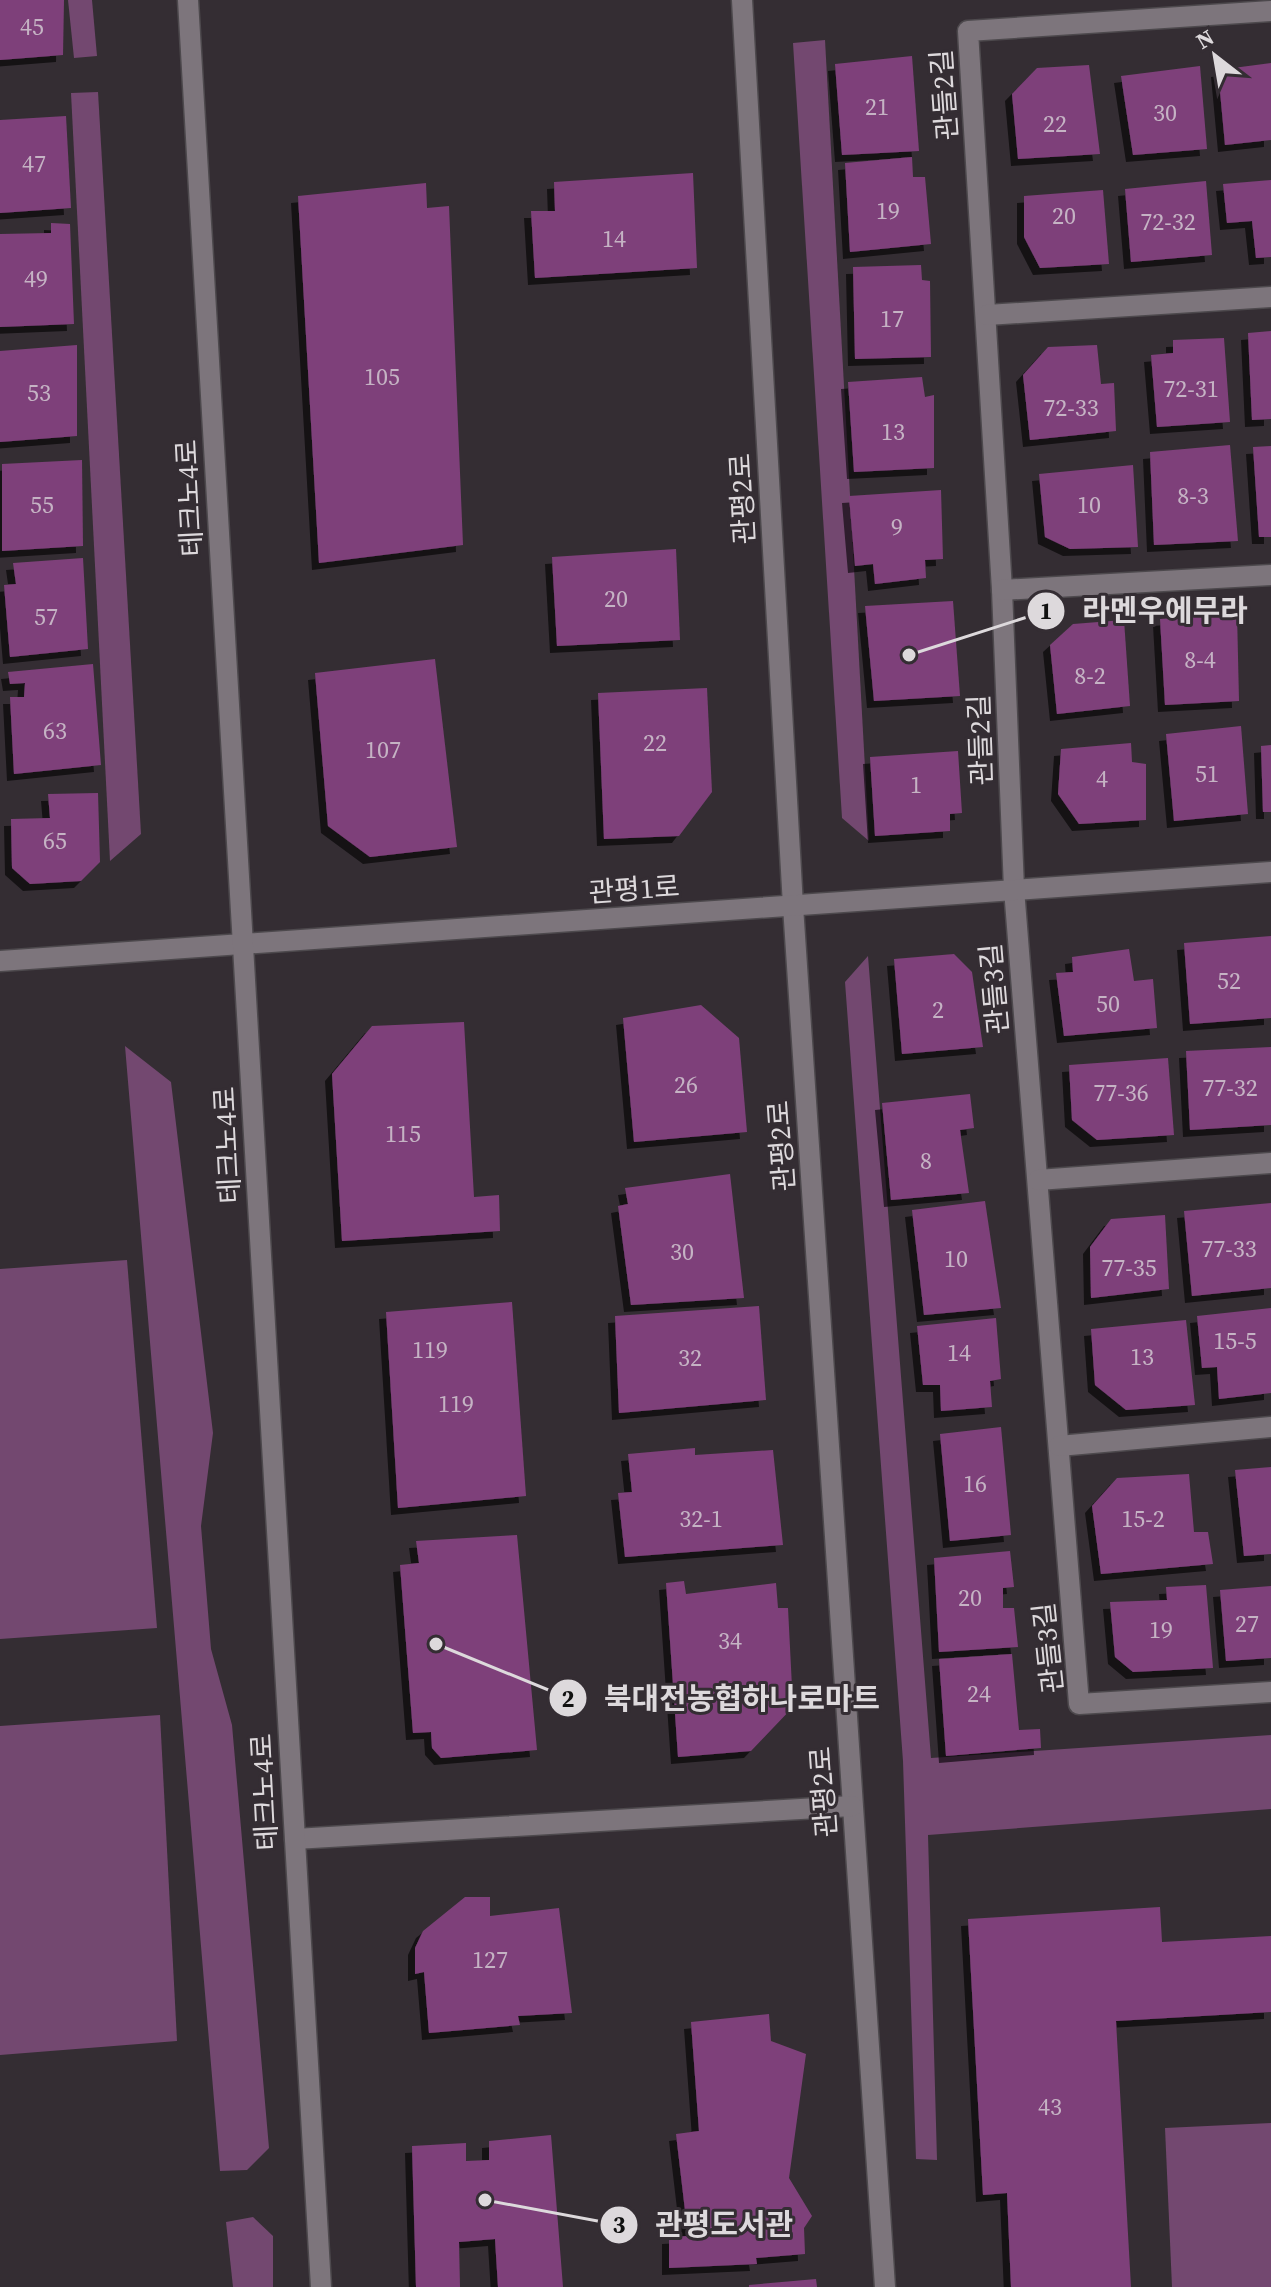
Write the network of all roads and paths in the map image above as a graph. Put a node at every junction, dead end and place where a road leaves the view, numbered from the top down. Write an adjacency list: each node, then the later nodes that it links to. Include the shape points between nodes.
1 (188, 0): 11 (street, 테크노4로)
2 (742, 0): 10 (street, 관평2로)
3 (1271, 11): 5 (street, 관들2길, via 968,31)
4 (1271, 297): 5 (street)
5 (987, 315): 7 (street, 관들2길)
6 (1271, 575): 7 (street)
7 (1002, 590): 9 (street, 관들2길)
8 (1271, 872): 9 (street, 관평1로)
9 (1014, 889): 10 (street, 관평1로); 14 (street, 관들3길)
10 (793, 906): 11 (street, 관평1로); 18 (street, 관평2로)
11 (243, 945): 12 (street, 관평1로); 19 (street, 테크노4로)
12 (0, 961)
13 (1271, 1163): 14 (street)
14 (1038, 1180): 16 (street, 관들3길)
15 (1271, 1427): 16 (street)
16 (1059, 1446): 17 (street, 관들3길, via 1079,1704)
17 (1271, 1692)
18 (852, 1806): 19 (street); 21 (street, 관평2로)
19 (295, 1839): 20 (street, 테크노4로)
20 (321, 2287)
21 (885, 2287)

